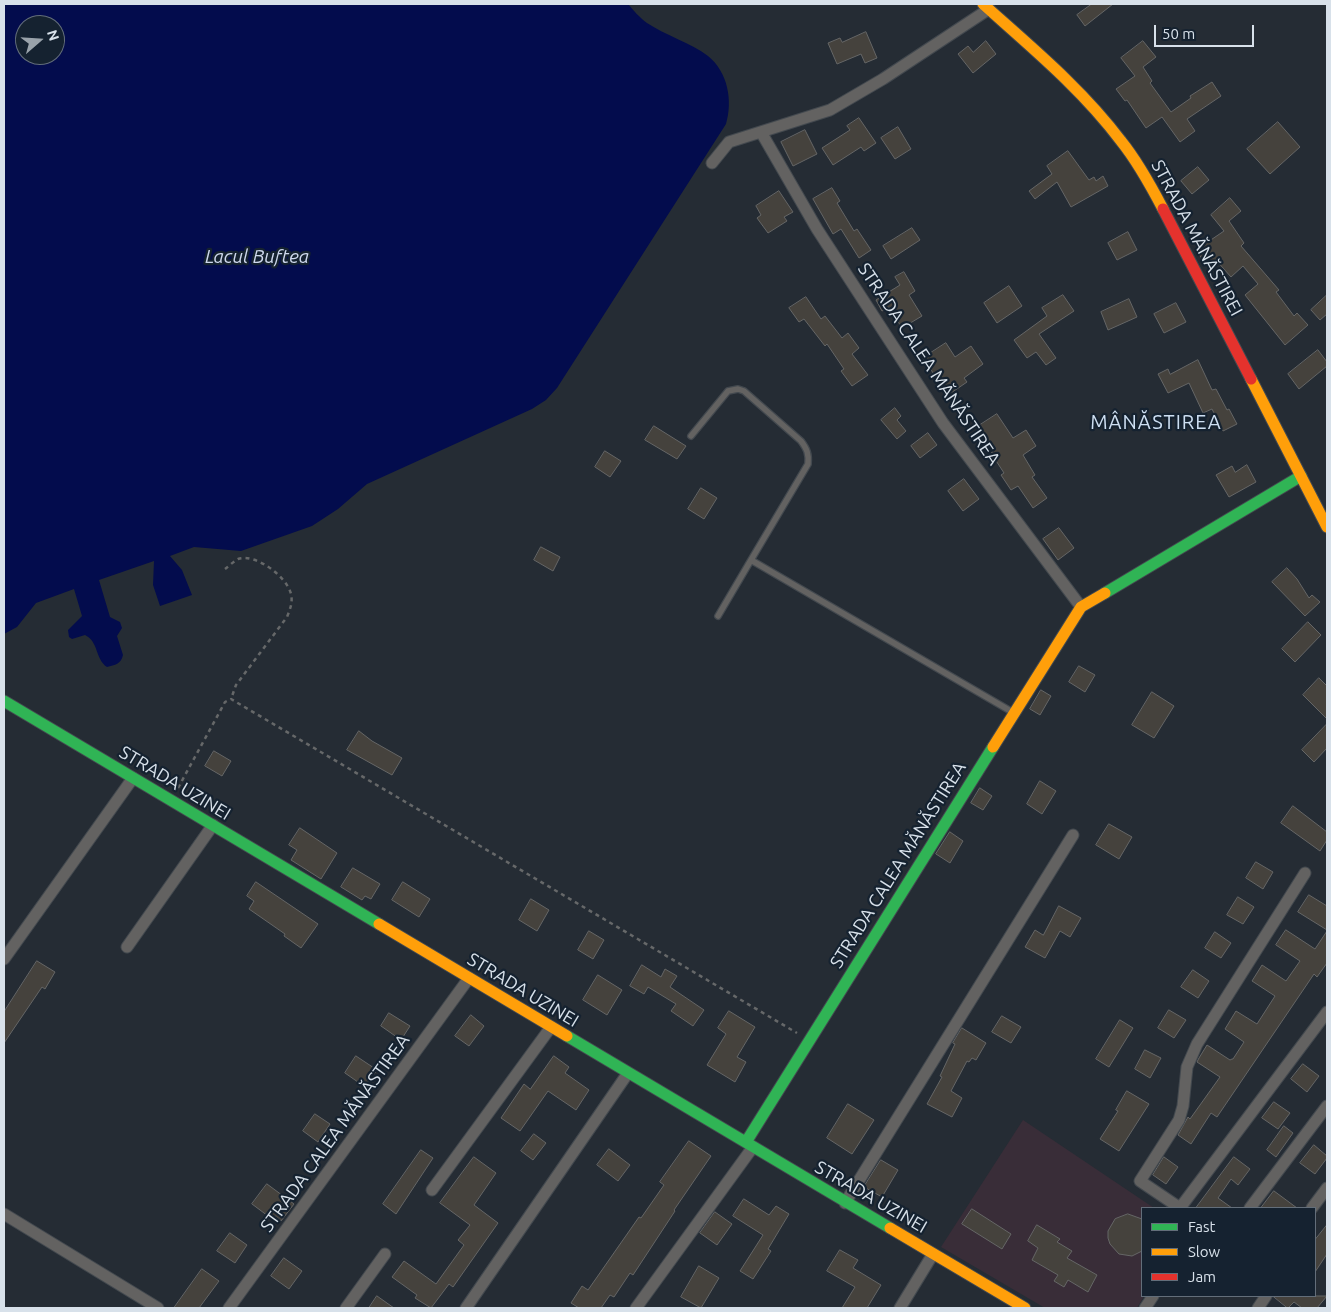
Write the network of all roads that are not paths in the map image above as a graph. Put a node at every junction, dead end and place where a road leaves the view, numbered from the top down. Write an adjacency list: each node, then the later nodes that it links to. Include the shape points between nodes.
1 (986, 6): 2 (street, via 883,79 830,110); 5 (street, STRADA MĂNĂSTIREI, via 1096,110 1139,165)
2 (761, 132): 3 (street, via 729,142); 8 (street, STRADA CALEA MĂNĂSTIREA, via 817,229 943,423)
3 (712, 163)
4 (692, 436): 7 (lane, via 723,396 738,389 807,448 808,464)
5 (1301, 476): 6 (street, STRADA MĂNĂSTIREI); 8 (street, STRADA CALEA MĂNĂSTIREA)
6 (1327, 526)
7 (751, 560): 9 (lane); 11 (lane)
8 (1082, 607): 11 (street, STRADA CALEA MĂNĂSTIREA)
9 (718, 616)
10 (4, 701): 12 (street, STRADA UZINEI)
11 (1015, 713): 23 (street, STRADA CALEA MĂNĂSTIREA, via 809,1040)
12 (133, 778): 13 (street, STRADA UZINEI); 17 (street)
13 (213, 825): 16 (street); 18 (street, STRADA UZINEI)
14 (1073, 835): 26 (street)
15 (1305, 872): 27 (street, via 1196,1044 1188,1067 1179,1120 1140,1181)
16 (126, 947)
17 (4, 959)
18 (470, 978): 20 (street, STRADA UZINEI); 37 (street, STRADA CALEA MĂNĂSTIREA)
19 (1327, 1012): 28 (street)
20 (551, 1027): 21 (street, STRADA UZINEI); 25 (street)
21 (628, 1073): 23 (street, STRADA UZINEI); 39 (street)
22 (1327, 1106): 29 (street)
23 (749, 1145): 26 (street, STRADA UZINEI); 40 (street)
24 (1327, 1188): 30 (street)
25 (432, 1190)
26 (845, 1203): 33 (street, STRADA UZINEI)
27 (1179, 1207)
28 (1181, 1207)
29 (1251, 1207)
30 (1313, 1207)
31 (4, 1214): 36 (street)
32 (385, 1254): 38 (street)
33 (933, 1254): 41 (street); 42 (street, STRADA UZINEI)
34 (1151, 1297): 43 (street)
35 (1265, 1297): 44 (street)
36 (158, 1308)
37 (229, 1308)
38 (346, 1308)
39 (466, 1308)
40 (636, 1308)
41 (900, 1308)
42 (1024, 1308)
43 (1145, 1308)
44 (1258, 1308)

